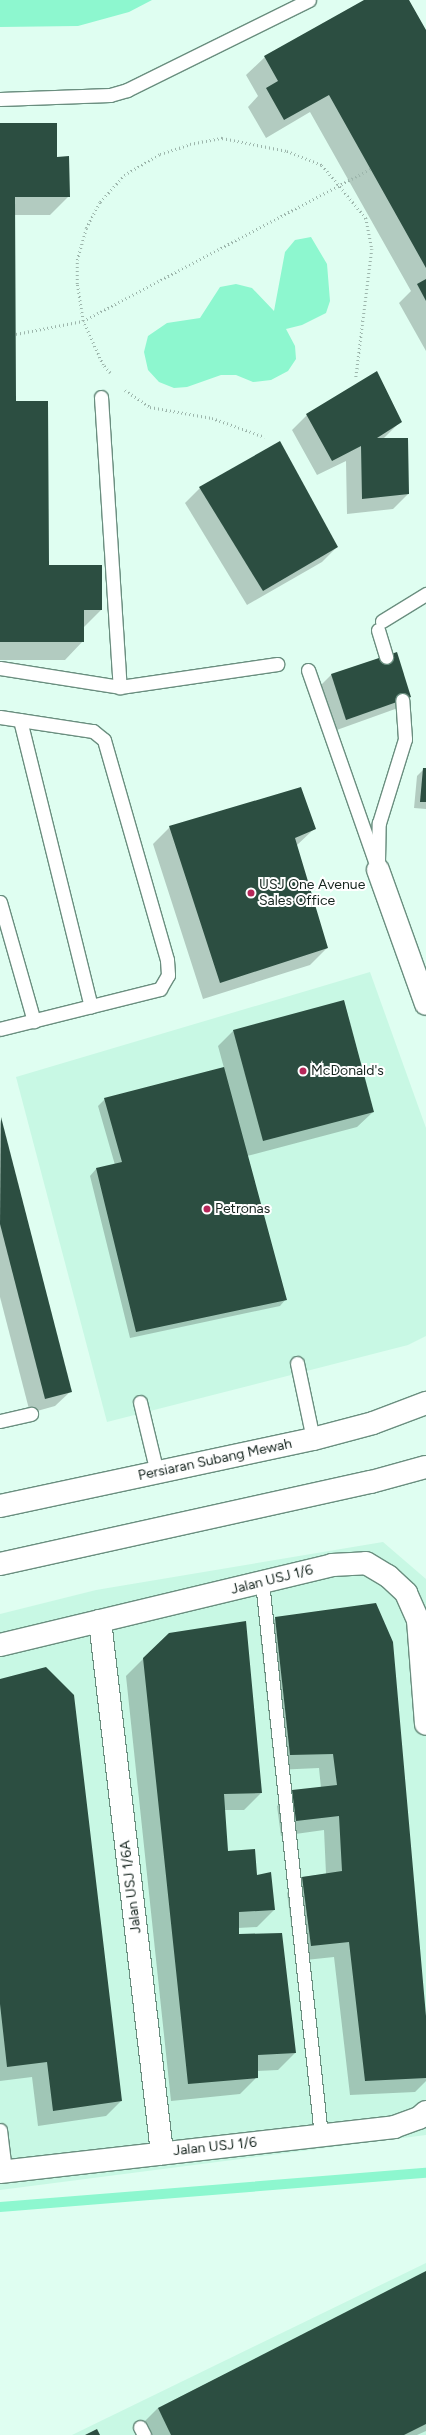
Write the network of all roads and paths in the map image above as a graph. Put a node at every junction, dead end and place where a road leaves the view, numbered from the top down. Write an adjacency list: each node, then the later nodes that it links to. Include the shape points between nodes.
1 (309, 0): 2 (lane, via 127,90 110,95)
2 (0, 99)
3 (370, 169): 4 (path)
4 (340, 186): 5 (path); 5 (path, via 322,164 287,151 250,142 222,138 190,144 160,154 124,175 100,202 86,228 77,260 77,284); 8 (path, via 366,218 372,249)
5 (83, 321): 6 (path); 7 (path, via 103,365)
6 (16, 334)
7 (113, 377)
8 (356, 377)
9 (124, 389): 11 (path, via 150,407 212,418)
10 (100, 397): 17 (lane)
11 (265, 437)
12 (426, 594): 13 (lane, via 380,626)
13 (386, 657)
14 (277, 664): 17 (lane)
15 (0, 668): 17 (lane)
16 (308, 670): 21 (lane)
17 (120, 687)
18 (402, 700): 21 (lane, via 405,739 380,823)
19 (0, 717): 20 (lane)
20 (20, 720): 24 (lane); 24 (lane, via 93,731 104,740 167,960 168,975 160,989)
21 (378, 870): 23 (street)
22 (0, 902): 25 (lane)
23 (426, 1004)
24 (91, 1006): 25 (lane)
25 (34, 1020): 26 (lane)
26 (0, 1029)
27 (297, 1363): 32 (lane)
28 (140, 1402): 34 (lane)
29 (426, 1403): 32 (street, Persiaran Subang Mewah, via 373,1423)
30 (31, 1414): 31 (lane)
31 (0, 1421)
32 (313, 1439): 34 (street, Persiaran Subang Mewah)
33 (426, 1467): 36 (street, via 371,1482)
34 (156, 1473): 35 (street, Persiaran Subang Mewah)
35 (0, 1506)
36 (0, 1564)
37 (262, 1582): 38 (street, Jalan USJ 1/6); 40 (street, Jalan USJ 1/6, via 339,1565 366,1563 388,1576 406,1593 418,1620); 43 (lane)
38 (100, 1621): 39 (street, Jalan USJ 1/6); 44 (street, Jalan USJ 1/6A)
39 (0, 1645)
40 (426, 1724)
41 (426, 2112): 43 (street, Jalan USJ 1/6, via 419,2118 394,2127)
42 (0, 2130): 45 (lane)
43 (321, 2136): 44 (street, Jalan USJ 1/6)
44 (162, 2153): 45 (street, Jalan USJ 1/6)
45 (2, 2171)

